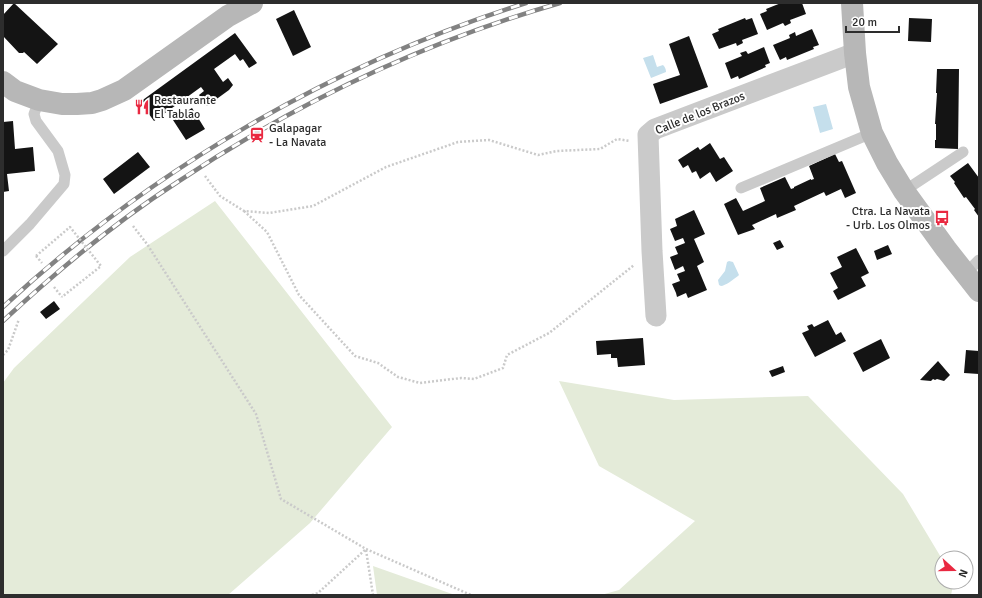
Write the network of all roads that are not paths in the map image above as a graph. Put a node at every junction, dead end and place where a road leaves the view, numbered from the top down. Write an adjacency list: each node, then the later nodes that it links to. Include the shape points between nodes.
1 (252, 3): 5 (main road, via 228,16 114,96 85,104)
2 (852, 3): 3 (main road)
3 (855, 53): 6 (main road, via 859,87); 13 (street, Calle de los Brazos, via 655,129 648,135)
4 (3, 82): 5 (main road, via 14,90)
5 (39, 100): 10 (lane, via 34,114 36,121 58,151 65,175 64,184)
6 (872, 133): 8 (lane); 9 (main road)
7 (963, 152): 9 (lane)
8 (741, 188)
9 (904, 191): 11 (main road, via 938,239)
10 (3, 251)
11 (972, 267): 12 (main road)
12 (979, 291)
13 (656, 316)

